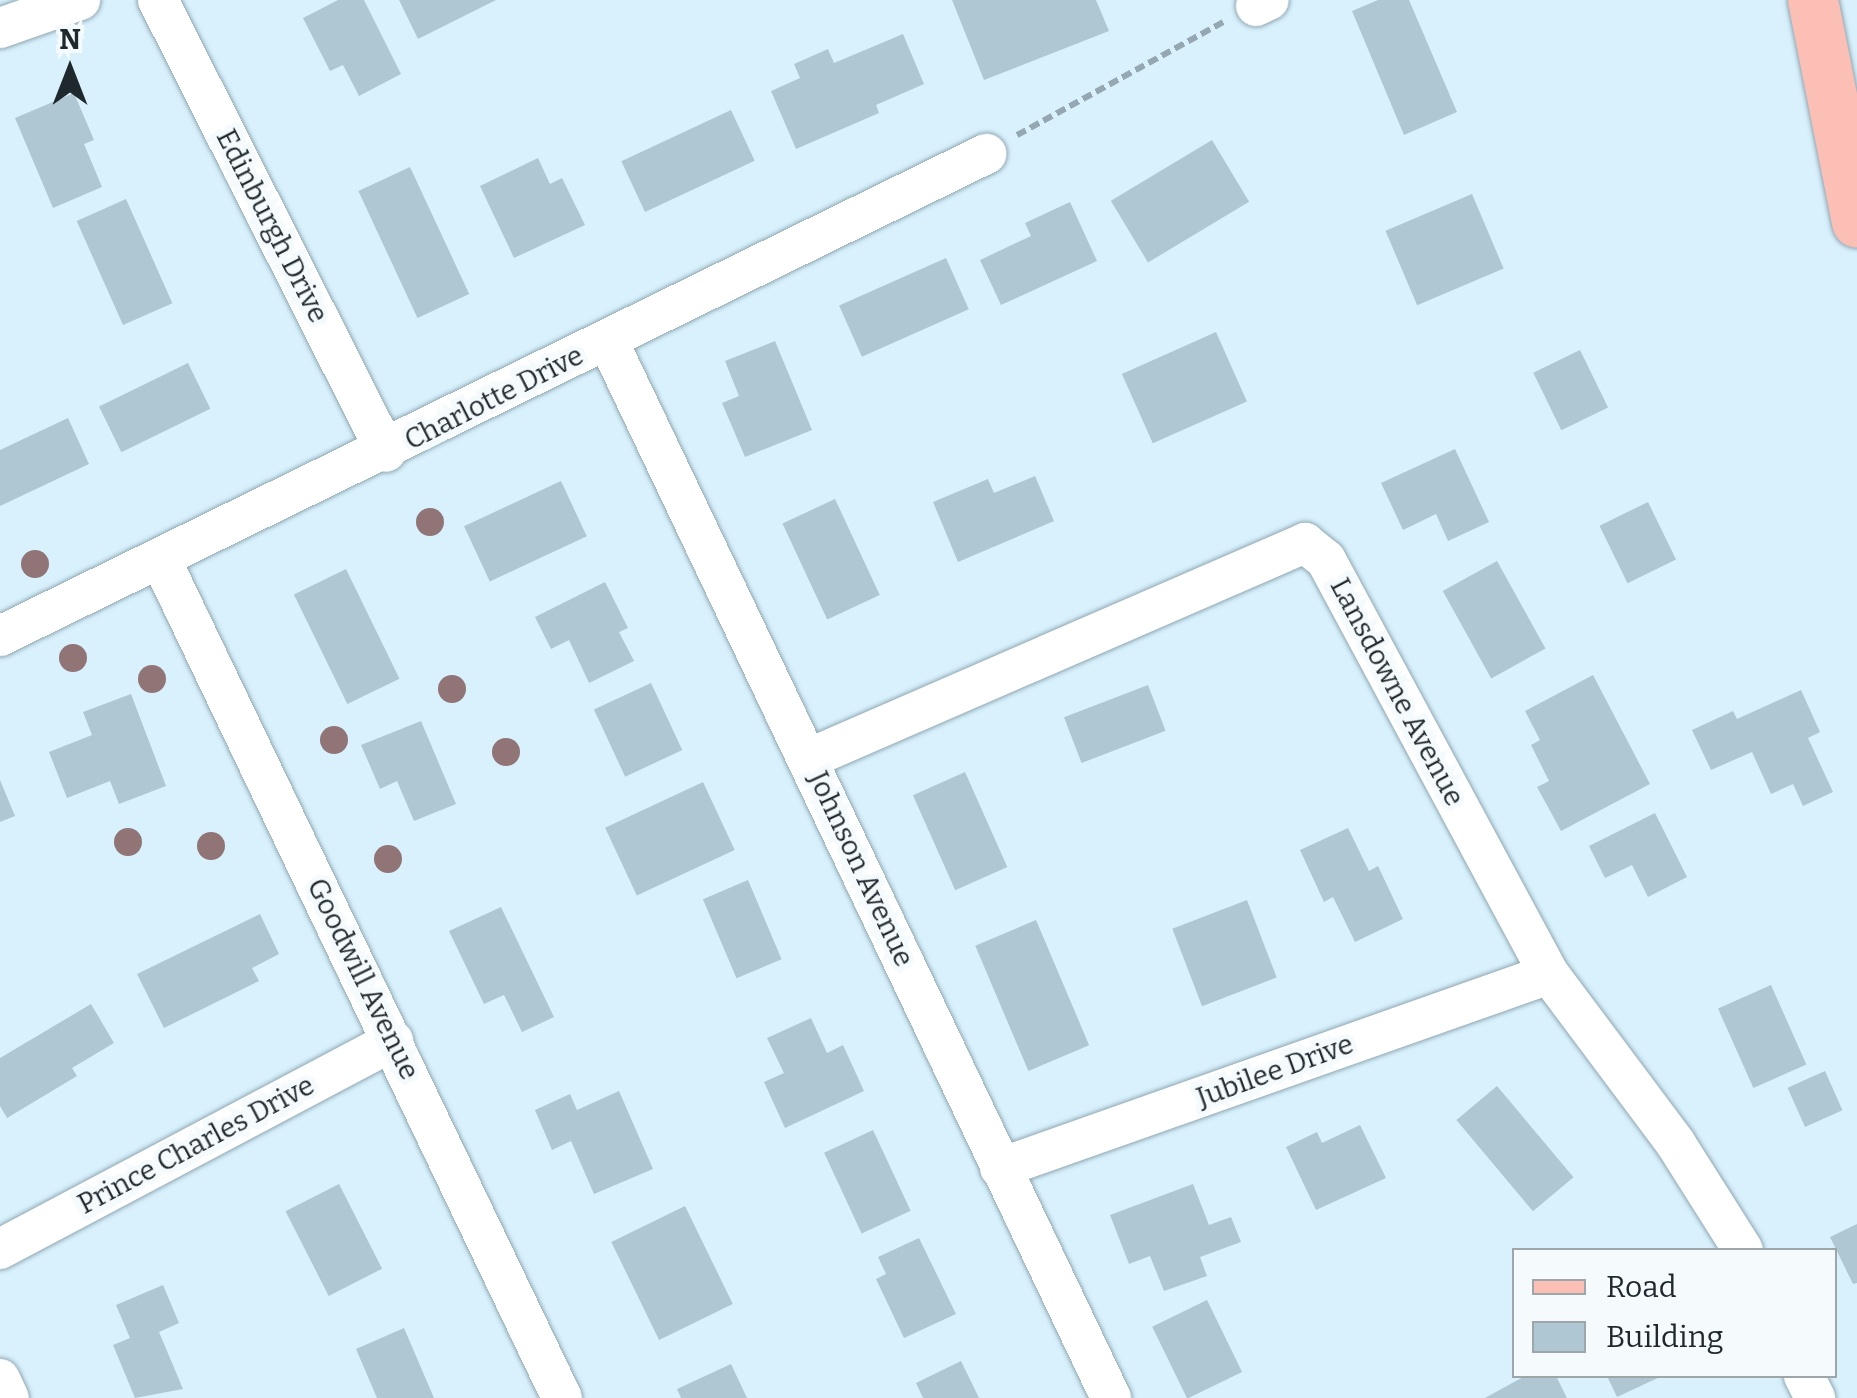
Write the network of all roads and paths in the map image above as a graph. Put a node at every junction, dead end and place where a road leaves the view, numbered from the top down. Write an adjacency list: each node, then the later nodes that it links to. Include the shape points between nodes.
1 (80, 0): 5 (street)
2 (158, 0): 9 (street, Edinburgh Drive)
3 (1813, 0): 7 (main road)
4 (1262, 3): 6 (path)
5 (0, 28)
6 (986, 154): 8 (street, Charlotte Drive)
7 (1857, 223)
8 (608, 340): 9 (street, Charlotte Drive); 12 (street, Johnson Avenue)
9 (386, 452): 10 (street, Charlotte Drive)
10 (161, 560): 11 (street, Charlotte Drive); 14 (street, Goodwill Avenue)
11 (0, 636)
12 (810, 758): 13 (street, Lansdowne Avenue, via 1304,543 1326,560); 15 (street, Johnson Avenue)
13 (1549, 974): 15 (street, Jubilee Drive); 16 (street, Lansdowne Avenue, via 1676,1144)
14 (392, 1041): 17 (street, Prince Charles Drive); 20 (street, Goodwill Avenue)
15 (1000, 1168): 21 (street, Johnson Avenue)
16 (1741, 1248)
17 (0, 1249)
18 (0, 1379): 19 (street)
19 (9, 1398)
20 (562, 1398)
21 (1112, 1398)

